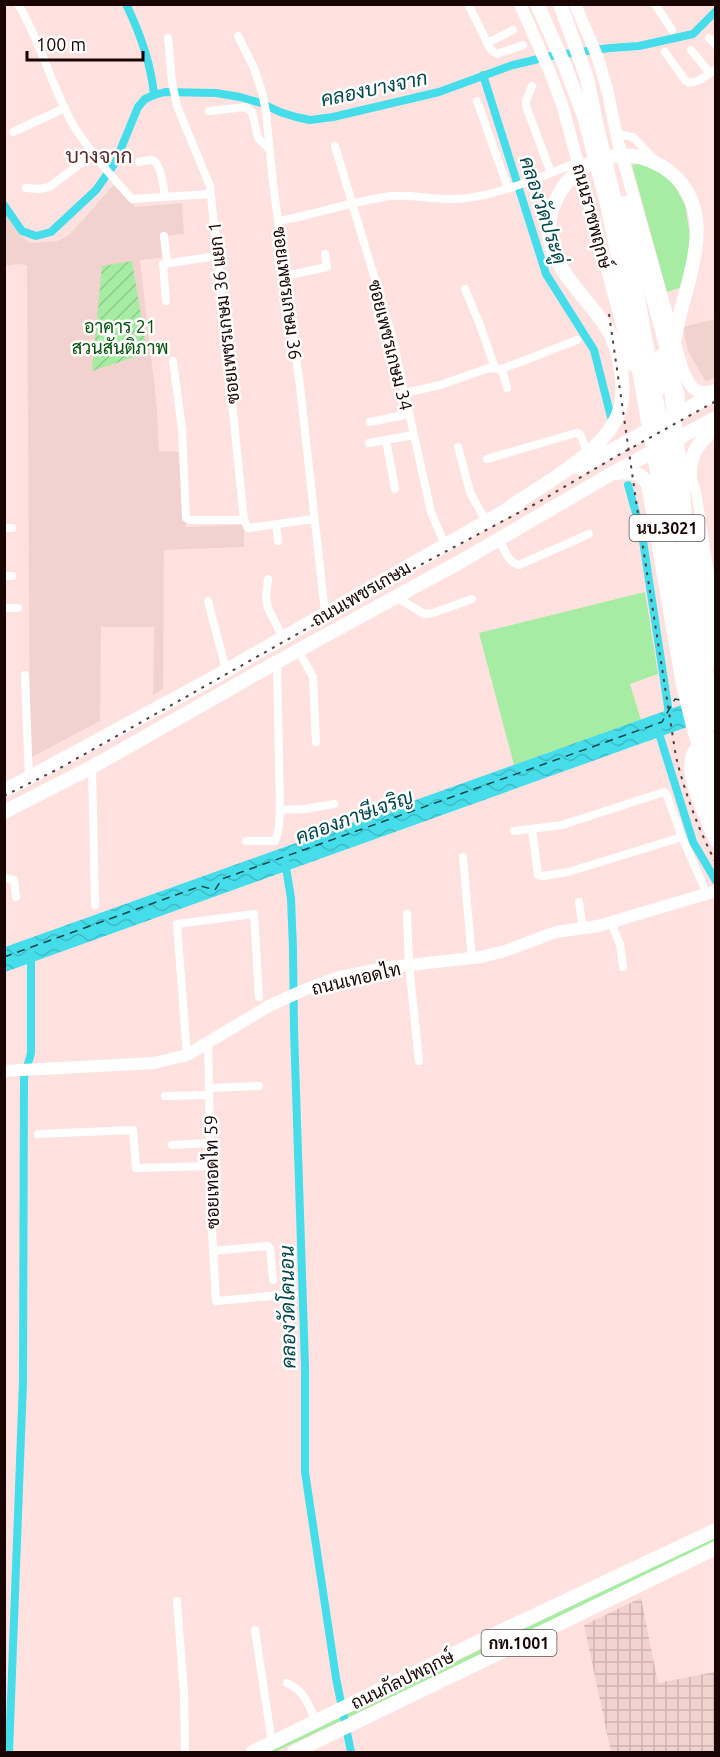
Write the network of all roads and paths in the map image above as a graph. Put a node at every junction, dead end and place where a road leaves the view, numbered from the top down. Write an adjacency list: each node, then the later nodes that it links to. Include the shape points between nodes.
1 (18, 4): 22 (street)
2 (468, 4): 13 (street)
3 (520, 4): 30 (main road, ถนนราชพฤกษ์, via 562,105)
4 (537, 4): 45 (main road, ถนนราชพฤกษ์ / นบ.3021, via 584,116)
5 (560, 4): 19 (main road, ถนนราชพฤกษ์ / นบ.3021)
6 (575, 4): 25 (main road, via 598,58)
7 (655, 4): 9 (street)
8 (513, 30): 13 (street)
9 (672, 30)
10 (238, 36): 27 (street, ซอยเพชรเกษม 36, via 262,92)
11 (168, 38): 34 (street, ซอยเพชรเกษม 36 แยก 1, via 175,98)
12 (709, 38): 15 (street)
13 (487, 43): 14 (street, via 497,54)
14 (524, 45)
15 (716, 45)
16 (691, 50): 18 (street)
17 (665, 52): 18 (street, via 689,83)
18 (712, 71)
19 (587, 78): 39 (main road, via 602,116); 45 (main road, ถนนราชพฤกษ์ / นบ.3021)
20 (532, 86): 31 (street, via 526,106)
21 (477, 101): 32 (street)
22 (65, 108): 24 (street); 28 (street)
23 (210, 111): 27 (street, via 250,109 258,138)
24 (13, 132)
25 (617, 138): 39 (main road); 46 (street, via 633,137 669,175 690,206 694,246); 54 (main road, via 682,368 690,386 703,393)
26 (335, 146): 36 (street, ซอยเพชรเกษม 34)
27 (269, 148): 37 (street, ซอยเพชรเกษม 36)
28 (92, 154): 33 (street, via 49,187); 35 (street, via 132,199)
29 (139, 162): 35 (street, via 156,162)
30 (578, 162): 31 (street); 52 (main road, ถนนราชพฤกษ์)
31 (551, 173): 32 (street)
32 (510, 187): 36 (street, via 472,198 390,196)
33 (26, 188)
34 (210, 194): 35 (street); 41 (street, ซอยเพชรเกษม 36 แยก 1)
35 (165, 197)
36 (352, 204): 37 (street); 55 (street, ซอยเพชรเกษม 34, via 392,336)
37 (279, 221): 43 (street, ซอยเพชรเกษม 36)
38 (164, 236): 42 (street)
39 (635, 237): 48 (main road)
40 (325, 254): 43 (street, via 327,267)
41 (217, 256): 42 (street); 77 (street, ซอยเพชรเกษม 36 แยก 1)
42 (167, 263): 47 (street, via 162,267)
43 (285, 276): 76 (street, ซอยเพชรเกษม 36)
44 (465, 289): 51 (street)
45 (631, 291): 84 (main road, ถนนราชพฤกษ์ / นบ.3021); 105 (main road, ถนนราชพฤกษ์ / นบ.3021, via 695,687)
46 (690, 291)
47 (166, 301)
48 (657, 315): 52 (main road, via 663,382 651,394 645,393); 57 (main road, via 678,396)
49 (577, 340): 51 (street)
50 (173, 361): 77 (street, via 182,429 186,518)
51 (499, 368): 53 (street); 55 (street)
52 (636, 380): 61 (main road, ถนนราชพฤกษ์)
53 (507, 388)
54 (716, 391): 57 (main road, ถนนเพชรเกษม)
55 (404, 393): 56 (street, ซอยเพชรเกษม 34)
56 (409, 414): 59 (street); 62 (street, ซอยเพชรเกษม 34)
57 (677, 414): 61 (main road, ถนนเพชรเกษม); 63 (main road)
58 (716, 418): 63 (main road); 68 (main road, ถนนเพชรเกษม)
59 (370, 422)
60 (716, 426): 72 (main road, via 695,449)
61 (648, 431): 63 (main road); 75 (main road, ถนนเพชรเกษม)
62 (414, 435): 64 (street); 83 (street, ซอยเพชรเกษม 34, via 431,512)
63 (667, 435): 68 (main road)
64 (386, 440): 65 (street); 73 (street)
65 (369, 443)
66 (458, 447): 78 (street, via 470,492)
67 (588, 454): 69 (street, via 576,433); 75 (main road); 84 (main road, via 619,413 623,380 608,330 558,265 549,227 558,196 576,172 601,158 638,156 652,160 676,178 691,202 698,237 671,375 684,496)
68 (648, 454): 70 (main road, ถนนเพชรเกษม)
69 (487, 459)
70 (611, 474): 71 (main road, via 627,472); 81 (main road, ถนนเพชรเกษม)
71 (645, 479): 74 (street); 109 (main road, via 694,730)
72 (689, 479): 74 (street, via 679,472 668,472 660,483); 92 (street, via 696,491); 97 (main road, via 694,539)
73 (395, 489)
74 (664, 494): 100 (street, via 696,679 705,684)
75 (510, 507): 78 (main road, ถนนเพชรเกษม)
76 (314, 519): 79 (street); 91 (street, ซอยเพชรเกษม 36)
77 (244, 520): 79 (street, via 248,528)
78 (486, 522): 83 (main road, ถนนเพชรเกษม)
79 (276, 524): 82 (street)
80 (589, 534): 81 (street, via 519,565 510,560)
81 (500, 539): 86 (main road, ถนนเพชรเกษม)
82 (278, 541)
83 (445, 545): 91 (main road, ถนนเพชรเกษม)
84 (684, 555): 101 (main road, ถนนราชพฤกษ์ / นบ.3021)
85 (268, 579): 93 (street, via 268,608)
86 (396, 597): 87 (street, via 424,614); 95 (main road, ถนนเพชรเกษม)
87 (472, 599)
88 (208, 601): 98 (street)
89 (4, 608): 90 (street)
90 (18, 608)
91 (325, 613): 93 (main road, ถนนเพชรเกษม)
92 (716, 619)
93 (282, 638): 94 (main road, ถนนเพชรเกษม)
94 (267, 647): 96 (main road); 98 (main road, ถนนเพชรเกษม)
95 (298, 650): 96 (main road, ถนนเพชรเกษม); 103 (street, via 313,677)
96 (277, 662): 106 (main road, ถนนเพชรเกษม); 111 (street)
97 (716, 662)
98 (226, 670): 107 (main road, ถนนเพชรเกษม)
99 (25, 675): 107 (street)
100 (716, 683)
101 (716, 724)
102 (716, 738): 118 (main road, via 698,746 689,764 694,789)
103 (316, 742)
104 (716, 750): 113 (main road, via 700,759 698,767)
105 (716, 765)
106 (92, 767): 112 (main road, ถนนเพชรเกษม); 124 (street)
107 (29, 778): 108 (main road, ถนนเพชรเกษม)
108 (4, 790)
109 (716, 795)
110 (334, 804): 111 (street)
111 (280, 810): 117 (street, via 274,841)
112 (4, 812)
113 (716, 817)
114 (532, 829): 115 (street); 116 (street, via 562,825 664,792); 116 (street, via 536,868 543,876)
115 (514, 831)
116 (682, 837): 121 (street)
117 (246, 841)
118 (716, 843)
119 (462, 857): 128 (street)
120 (4, 878): 122 (street, via 14,880)
121 (712, 892): 126 (main road, ถนนเทอดไท)
122 (16, 897)
123 (579, 902): 127 (street)
124 (95, 904)
125 (407, 914): 129 (street)
126 (613, 922): 127 (main road, ถนนเทอดไท); 130 (street)
127 (583, 928): 128 (main road, ถนนเทอดไท, via 556,932 505,951)
128 (472, 958): 129 (main road, ถนนเทอดไท)
129 (409, 965): 132 (main road, ถนนเทอดไท, via 339,978 304,990); 134 (street)
130 (623, 967)
131 (259, 997): 133 (street, via 254,914 177,924)
132 (208, 1042): 133 (main road, ถนนเทอดไท); 137 (street, ซอยเทอดไท 59)
133 (187, 1055): 135 (main road, ถนนเทอดไท, via 154,1063)
134 (419, 1061)
135 (8, 1071)
136 (259, 1086): 137 (street)
137 (209, 1092): 138 (street); 140 (street, ซอยเทอดไท 59)
138 (165, 1096)
139 (38, 1134): 142 (street, via 133,1130 136,1168)
140 (210, 1143): 141 (street); 142 (street, ซอยเทอดไท 59)
141 (172, 1145)
142 (211, 1166): 143 (street, ซอยเทอดไท 59)
143 (213, 1251): 144 (street, via 268,1246); 145 (street, ซอยเทอดไท 59, via 216,1301)
144 (273, 1280)
145 (294, 1294)
146 (716, 1523): 151 (main road)
147 (716, 1530): 151 (main road, ถนนกัลปพฤกษ์ / กท.1001)
148 (716, 1548): 150 (main road, ถนนกัลปพฤกษ์ / กท.1001)
149 (716, 1553): 150 (main road)
150 (683, 1564): 159 (main road, ถนนกัลปพฤกษ์ / กท.1001)
151 (636, 1567): 155 (main road, ถนนกัลปพฤกษ์ / กท.1001)
152 (177, 1601): 157 (street)
153 (255, 1630): 156 (street)
154 (287, 1683): 155 (street, via 303,1693)
155 (316, 1722): 156 (main road, ถนนกัลปพฤกษ์ / กท.1001)
156 (272, 1743): 158 (main road, ถนนกัลปพฤกษ์ / กท.1001)
157 (185, 1752)
158 (253, 1752)
159 (294, 1752)

